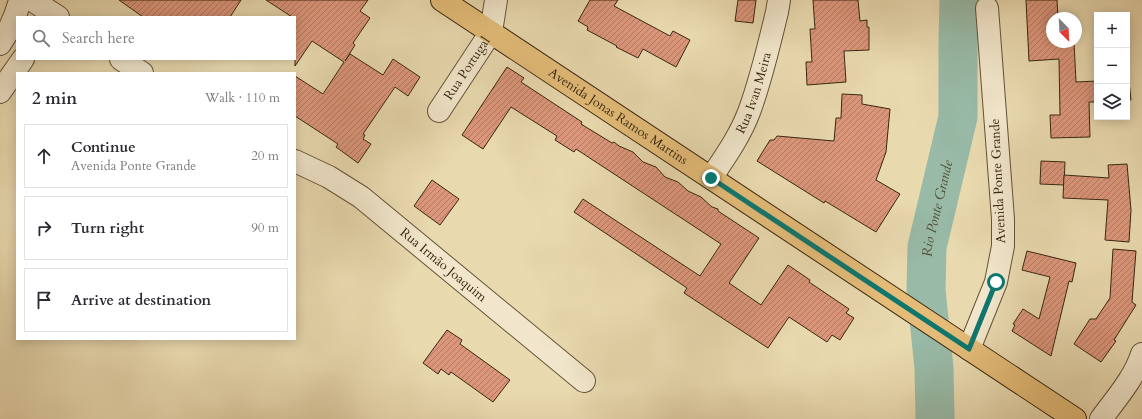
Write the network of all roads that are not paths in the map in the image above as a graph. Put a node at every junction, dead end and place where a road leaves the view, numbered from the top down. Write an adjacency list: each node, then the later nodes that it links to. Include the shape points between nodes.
1 (20, 0): 7 (street, via 17,13)
2 (442, 0): 6 (main road, Avenida Jonas Ramos Martins)
3 (496, 0): 6 (street, Rua Portugal)
4 (779, 0): 14 (street, Rua Ivan Meira, via 778,12 749,112 737,139)
5 (986, 8): 15 (street, Avenida Ponte Grande, via 1003,246 996,282)
6 (491, 32): 12 (street, Rua Portugal); 14 (main road, Avenida Jonas Ramos Martins)
7 (0, 44)
8 (22, 60): 11 (street)
9 (122, 60): 10 (street)
10 (140, 72)
11 (0, 92)
12 (439, 111)
13 (296, 161): 17 (street, Rua Irmão Joaquim, via 329,177 361,197)
14 (711, 178): 15 (main road, Avenida Jonas Ramos Martins)
15 (969, 349): 18 (main road, Avenida Jonas Ramos Martins)
16 (1142, 354): 19 (street, via 1128,381)
17 (584, 381)
18 (1075, 419)
19 (1101, 419)

